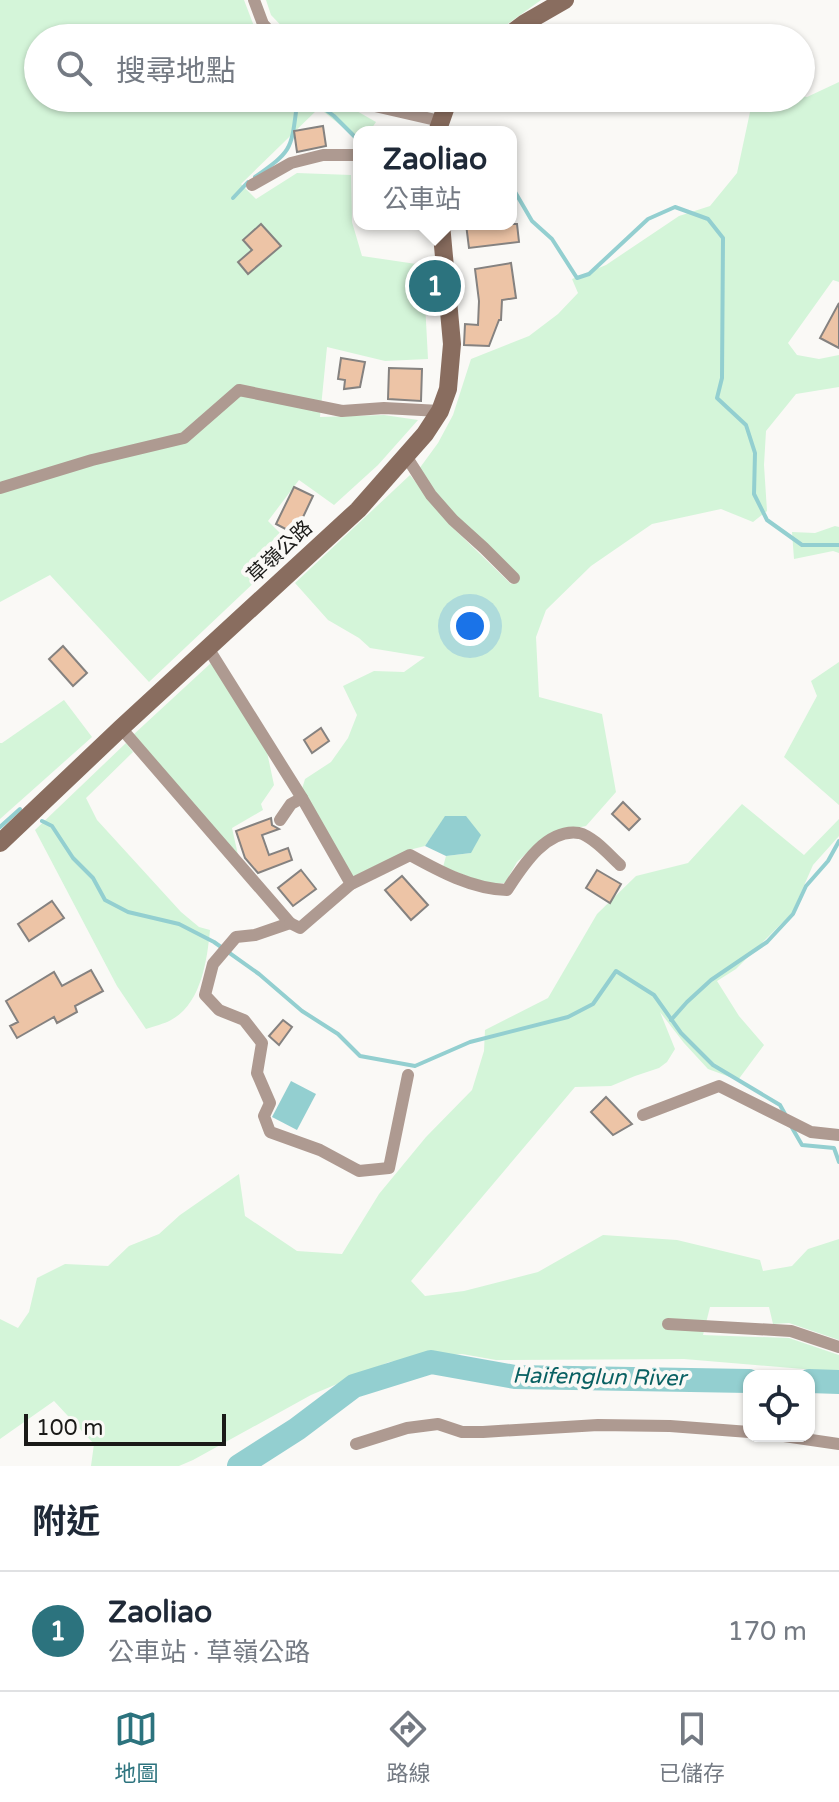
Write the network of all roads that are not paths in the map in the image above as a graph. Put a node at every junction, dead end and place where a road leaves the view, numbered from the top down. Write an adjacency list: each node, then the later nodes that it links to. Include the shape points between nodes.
1 (254, 0): 3 (street)
2 (565, 0): 4 (main road)
3 (263, 24)
4 (524, 24)
5 (396, 112): 6 (street)
6 (436, 126)
7 (353, 155): 8 (street, via 291,163)
8 (252, 185)
9 (442, 230): 10 (main road, 草嶺公路, via 452,344)
10 (440, 411): 11 (main road, 草嶺公路); 12 (street, via 342,411 239,390 184,438)
11 (406, 456): 13 (street, via 453,520); 14 (main road, 草嶺公路, via 358,510)
12 (0, 488)
13 (514, 578)
14 (208, 648): 15 (main road, 草嶺公路); 16 (street)
15 (121, 728): 18 (main road, 草嶺公路); 21 (street)
16 (302, 798): 17 (street); 20 (street)
17 (280, 820)
18 (0, 843)
19 (620, 865): 20 (street, via 581,833 544,842 507,890 465,881 410,855)
20 (351, 884): 21 (street, via 300,928)
21 (290, 923): 22 (street, via 236,937 213,964 205,995 219,1010 244,1020 262,1043 257,1073 270,1103 264,1116 270,1132 359,1171 389,1168)
22 (408, 1075)
23 (643, 1115): 24 (street, via 719,1086 811,1132)
24 (839, 1135)
25 (668, 1324): 26 (street, via 791,1331)
26 (839, 1347)
27 (743, 1432): 29 (street, via 598,1425 462,1432 438,1424)
28 (815, 1441): 30 (street)
29 (356, 1444)
30 (839, 1444)

